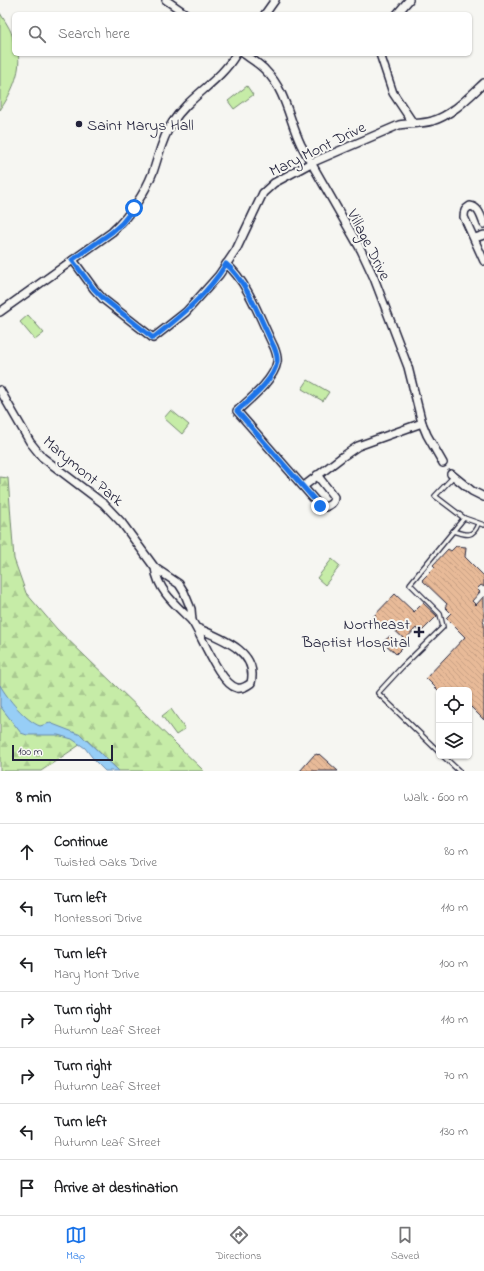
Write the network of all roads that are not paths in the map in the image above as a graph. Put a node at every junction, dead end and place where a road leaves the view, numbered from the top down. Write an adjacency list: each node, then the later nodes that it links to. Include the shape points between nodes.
1 (166, 0): 4 (street)
2 (275, 0): 5 (street)
3 (408, 0): 6 (street)
4 (183, 12)
5 (266, 12)
6 (399, 12)
7 (235, 56): 16 (street, via 172,124 160,147 153,172 134,208 112,232)
8 (247, 56): 12 (street, Village Drive, via 265,69 277,84 286,101 296,134)
9 (381, 56): 11 (street, via 393,93)
10 (484, 83): 11 (street, Mary Mont Drive, via 443,118)
11 (413, 123): 12 (street, Mary Mont Drive, via 399,125)
12 (311, 163): 18 (street, Mary Mont Drive, via 274,183 263,193 242,238); 21 (street, Village Drive, via 361,250 374,278 408,367)
13 (484, 224): 15 (street, via 474,206 467,208 464,217)
14 (484, 235): 15 (street)
15 (475, 238): 17 (street)
16 (72, 260): 18 (street, Mary Mont Drive, via 103,298 153,338 186,312 210,287); 19 (street)
17 (484, 261)
18 (226, 264): 25 (street, via 242,282 277,358 276,368 270,377 237,411)
19 (0, 312)
20 (0, 390): 31 (street, Marymont Park, via 30,442 42,457 108,508)
21 (422, 423): 22 (street, Village Drive, via 432,447); 23 (street, via 358,446)
22 (443, 463)
23 (317, 475): 25 (street); 25 (street, via 334,497 332,503 325,508 320,506)
24 (452, 475): 26 (street); 27 (lane, via 435,496)
25 (304, 486)
26 (484, 497)
27 (464, 518): 28 (lane); 30 (lane)
28 (478, 524): 29 (lane); 30 (lane, via 470,535)
29 (484, 525)
30 (454, 531): 34 (lane, via 410,584 440,614 443,627 378,693)
31 (155, 568): 32 (street, Marymont Park, via 161,588); 32 (street, Marymont Park, via 179,584 191,609)
32 (192, 621): 33 (street, Marymont Park)
33 (197, 628): 33 (street, Marymont Park, via 224,679 236,688 244,688 251,683 253,676 248,660 235,646)
34 (436, 749)
35 (446, 759): 36 (lane)
36 (459, 771)

